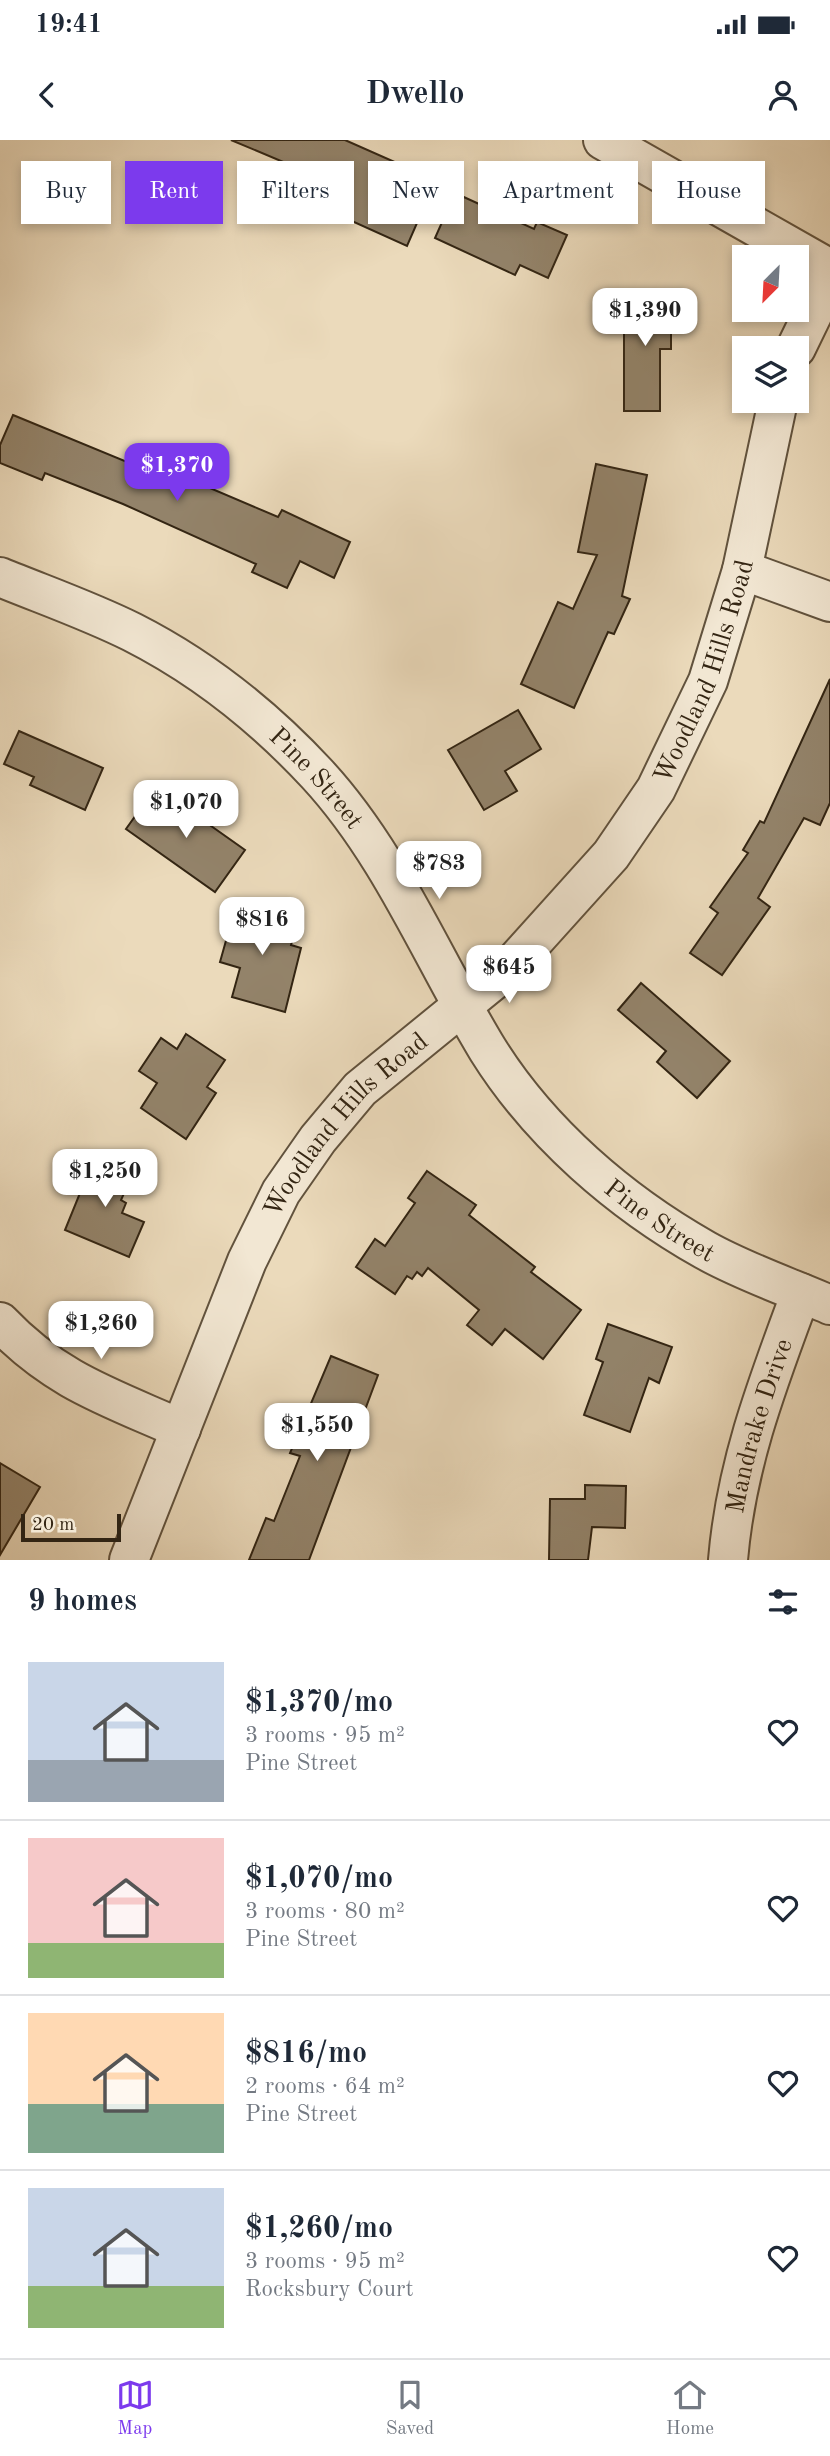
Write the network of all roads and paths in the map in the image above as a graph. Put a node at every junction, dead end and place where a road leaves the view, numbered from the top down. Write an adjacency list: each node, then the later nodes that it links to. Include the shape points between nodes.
1 (603, 140): 2 (street)
2 (830, 269)
3 (830, 278): 4 (street)
4 (802, 336)
5 (775, 413): 6 (street, Woodland Hills Road)
6 (742, 570): 8 (street); 9 (street, Woodland Hills Road, via 708,681 656,789 611,855 511,966)
7 (0, 577): 9 (street, Pine Street, via 130,631 170,653 278,735 333,793 387,866)
8 (830, 602)
9 (462, 1004): 10 (street, Pine Street, via 519,1093 587,1166 707,1251); 12 (street, Woodland Hills Road, via 360,1089 281,1192 247,1261)
10 (815, 1299): 14 (street, Mandrake Drive, via 751,1431 738,1484)
11 (0, 1322): 12 (street, via 32,1354 66,1378)
12 (181, 1429): 13 (street, Woodland Hills Road)
13 (129, 1560)
14 (729, 1560)

